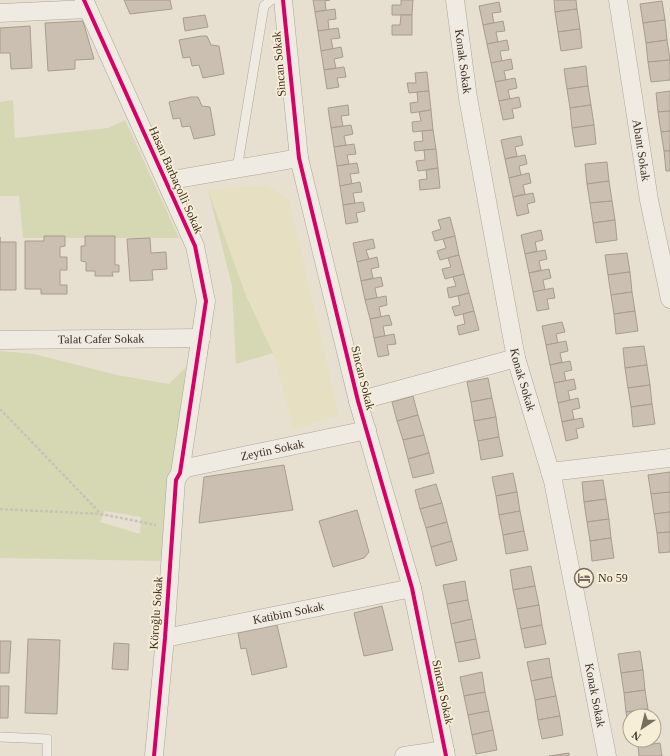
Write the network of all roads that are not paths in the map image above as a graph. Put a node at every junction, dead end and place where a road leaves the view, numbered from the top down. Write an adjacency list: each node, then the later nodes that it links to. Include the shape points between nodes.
1 (271, 0): 8 (lane, via 264,6)
2 (283, 0): 7 (street, Sincan Sokak)
3 (455, 0): 13 (street, Konak Sokak, via 468,98)
4 (618, 0): 10 (street, Abant Sokak, via 649,200)
5 (86, 5): 6 (street); 9 (street, Hasan Barbaçolli Sokak)
6 (0, 13)
7 (299, 158): 8 (street); 14 (street, Sincan Sokak)
8 (237, 169): 9 (street)
9 (166, 181): 11 (street, Hasan Barbaçolli Sokak, via 195,246 206,301)
10 (670, 299)
11 (201, 338): 12 (street, Talat Cafer Sokak); 18 (street, Hasan Barbaçolli Sokak)
12 (0, 340)
13 (516, 358): 14 (street); 17 (street, Konak Sokak)
14 (358, 401): 15 (street, Sincan Sokak)
15 (367, 430): 18 (street, Zeytin Sokak, via 186,468); 19 (street, Sincan Sokak)
16 (670, 458): 17 (street)
17 (550, 472): 26 (street, Konak Sokak)
18 (180, 473): 20 (street, Köroğlu Sokak, via 176,480)
19 (412, 588): 20 (street, Katibim Sokak); 22 (street, Sincan Sokak)
20 (165, 638): 24 (street, Köroğlu Sokak)
21 (0, 736): 23 (lane, via 47,738)
22 (445, 753): 25 (street)
23 (47, 756)
24 (154, 756)
25 (404, 756)
26 (607, 756)

